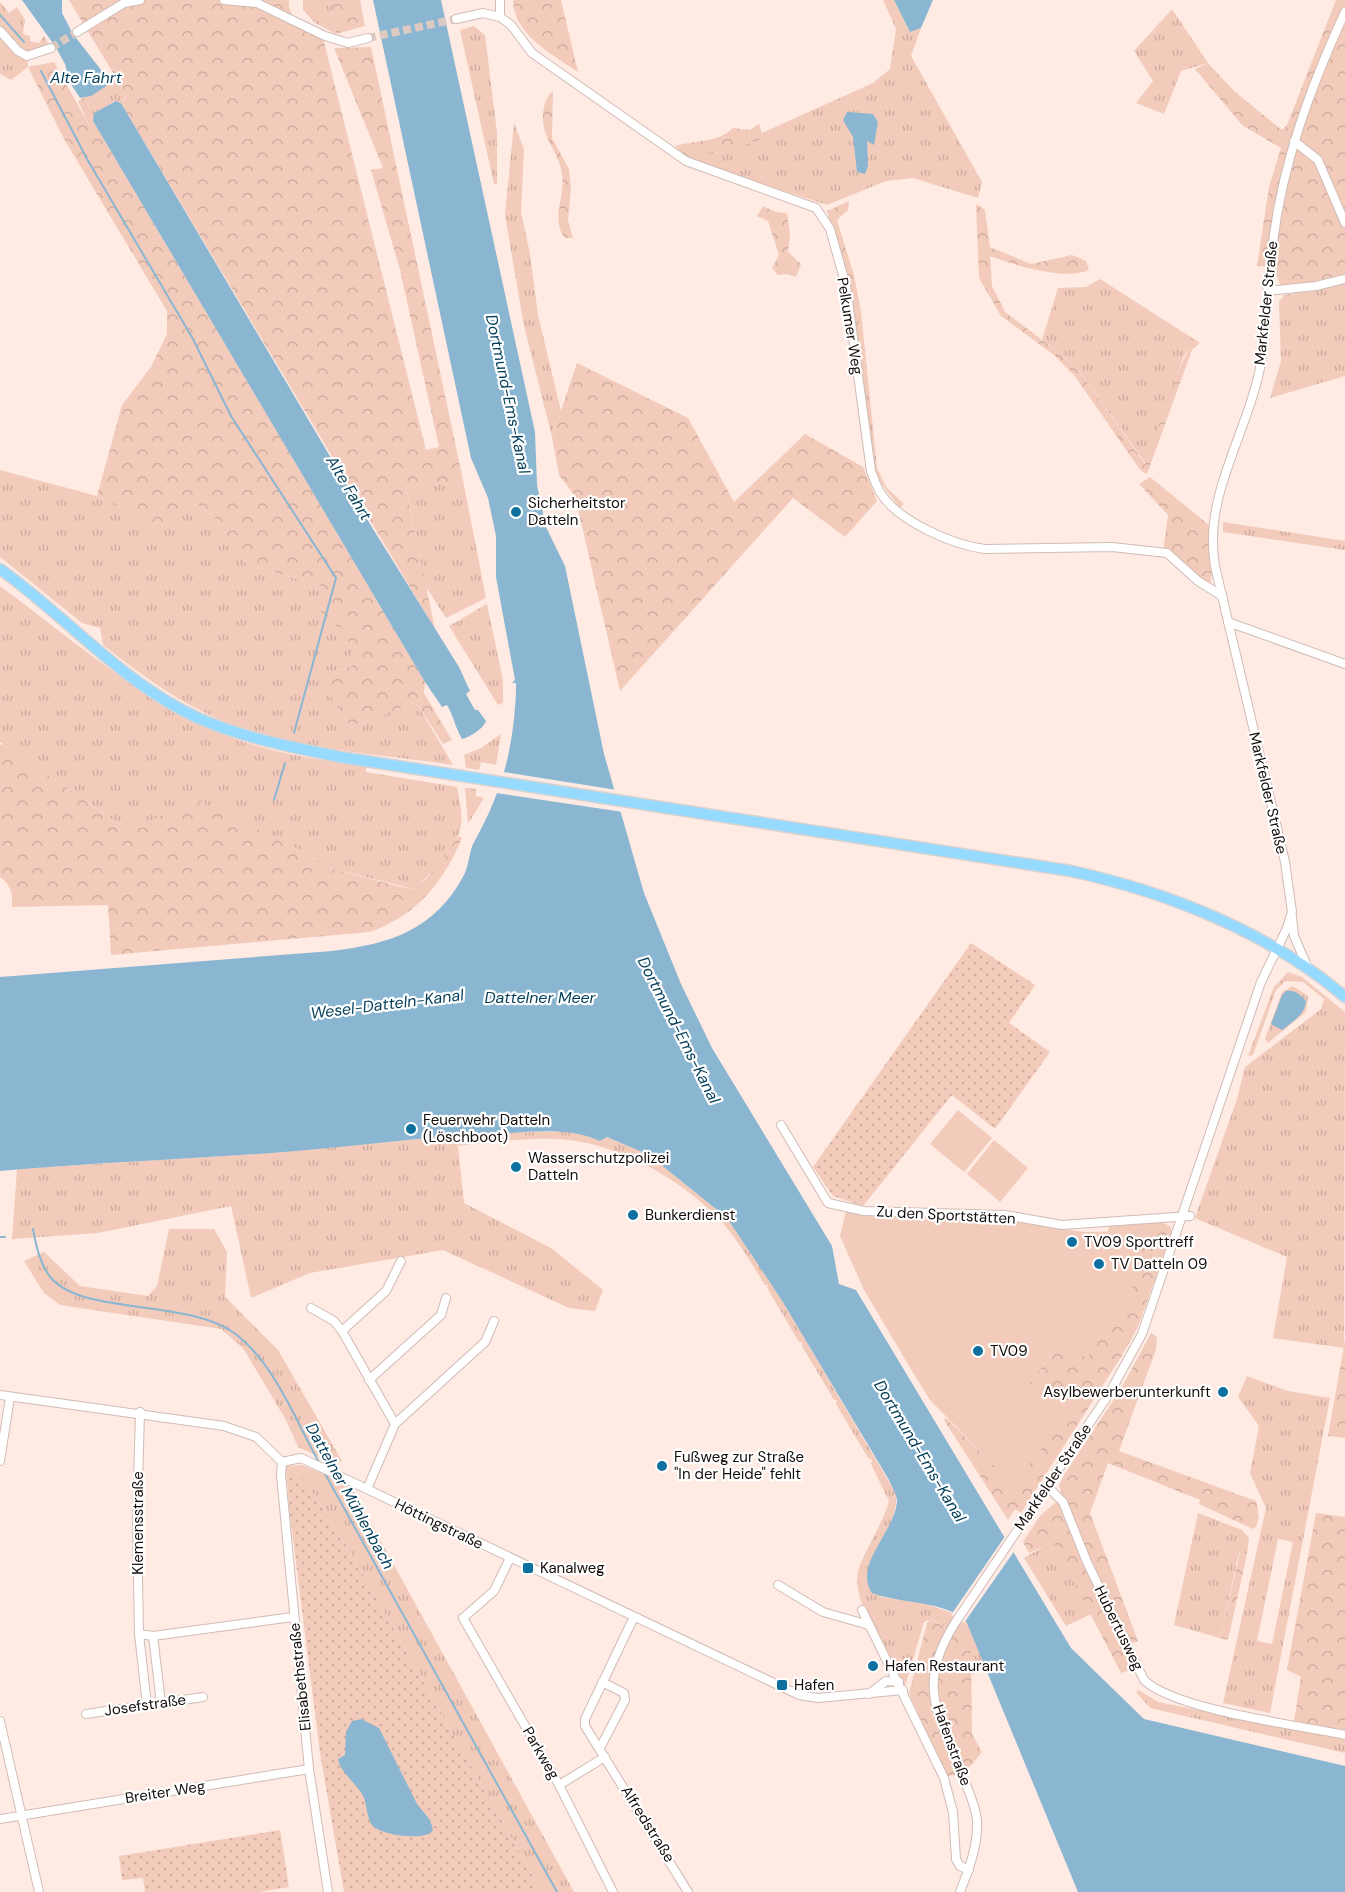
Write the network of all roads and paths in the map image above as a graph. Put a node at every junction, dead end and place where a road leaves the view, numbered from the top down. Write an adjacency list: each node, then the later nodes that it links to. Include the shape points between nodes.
1 (140, 0): 8 (street, via 112,10)
2 (224, 0): 9 (street, via 257,3 348,43)
3 (500, 0): 5 (street)
4 (1345, 12): 11 (street, Markfelder Straße, via 1308,97)
5 (500, 17): 6 (street, via 483,13); 16 (street, Pelkumer Weg, via 532,53 686,161 816,208 830,229 846,286 871,471 880,494 900,514 949,541 985,549 1112,547 1167,553)
6 (456, 19)
7 (0, 30): 10 (street, via 27,56)
8 (77, 32)
9 (368, 38)
10 (51, 48)
11 (1294, 141): 12 (street, via 1318,160); 14 (street, Markfelder Straße, via 1280,195)
12 (1345, 223)
13 (1345, 279): 14 (street)
14 (1267, 291): 16 (street, Markfelder Straße, via 1258,375 1214,516 1213,552)
15 (0, 569): 20 (main road, via 144,685 198,718 261,740 394,766 1071,871 1120,882 1187,907)
16 (1222, 596): 17 (street, Markfelder Straße)
17 (1228, 622): 18 (street); 19 (street, Markfelder Straße, via 1285,862)
18 (1345, 664)
19 (1292, 912): 20 (street, Markfelder Straße); 21 (street, via 1294,936)
20 (1276, 949): 21 (main road); 24 (street, Markfelder Straße, via 1261,982)
21 (1310, 972): 22 (main road)
22 (1345, 998)
23 (781, 1125): 24 (street, Zu den Sportstätten, via 828,1203 864,1211 980,1214 1062,1225)
24 (1187, 1216): 37 (street, Markfelder Straße, via 1130,1358)
25 (400, 1261): 29 (street, via 386,1291)
26 (446, 1298): 30 (street, via 441,1315)
27 (311, 1308): 29 (street, via 334,1321)
28 (494, 1321): 34 (street, via 485,1342)
29 (342, 1331): 30 (street)
30 (369, 1380): 34 (street)
31 (0, 1395): 32 (street)
32 (10, 1397): 33 (street); 35 (street)
33 (140, 1413): 36 (street, via 248,1433 263,1441); 46 (street, Klemensstraße)
34 (395, 1424): 38 (street)
35 (0, 1461)
36 (282, 1462): 38 (street, Höttingstraße, via 301,1458); 42 (street, Elisabethstraße)
37 (1048, 1487): 44 (street, Markfelder Straße); 57 (street, Hubertusweg, via 1063,1502 1087,1562 1144,1680 1155,1690 1175,1699)
38 (367, 1489): 39 (street, Höttingstraße)
39 (510, 1558): 43 (street, Höttingstraße); 61 (street, Parkweg, via 494,1591 463,1618)
40 (778, 1585): 45 (street, via 823,1612)
41 (862, 1610): 45 (street)
42 (293, 1617): 47 (street); 60 (street, Elisabethstraße)
43 (634, 1617): 48 (street, Alfredstraße); 51 (street, Höttingstraße, via 799,1695)
44 (955, 1623): 64 (street, Hafenstraße, via 937,1658 934,1695 937,1713 975,1812 976,1838)
45 (869, 1625): 49 (street)
46 (139, 1634): 47 (street); 54 (street, Klemensstraße)
47 (153, 1636): 53 (street)
48 (602, 1682): 58 (street, Alfredstraße, via 585,1719 585,1726); 58 (street, via 624,1693 625,1700)
49 (899, 1682): 50 (street); 51 (street, Höttingstraße, via 885,1682)
50 (903, 1690): 51 (street, Höttingstraße); 64 (street, Hafenstraße, via 952,1802 956,1859)
51 (868, 1695)
52 (203, 1697): 53 (street, Josefstraße)
53 (161, 1703): 54 (street, Josefstraße)
54 (147, 1705): 55 (street, Josefstraße)
55 (86, 1714)
56 (0, 1721): 62 (street)
57 (1345, 1735)
58 (600, 1748): 59 (street, Alfredstraße)
59 (605, 1757): 61 (street); 68 (street, Alfredstraße)
60 (309, 1768): 62 (street, Breiter Weg); 66 (street, Elisabethstraße)
61 (559, 1785): 67 (street, Parkweg)
62 (22, 1816): 63 (street, Breiter Weg); 65 (street)
63 (0, 1819)
64 (969, 1870): 69 (street, Hafenstraße)
65 (39, 1892)
66 (328, 1892)
67 (613, 1892)
68 (688, 1892)
69 (960, 1892)

